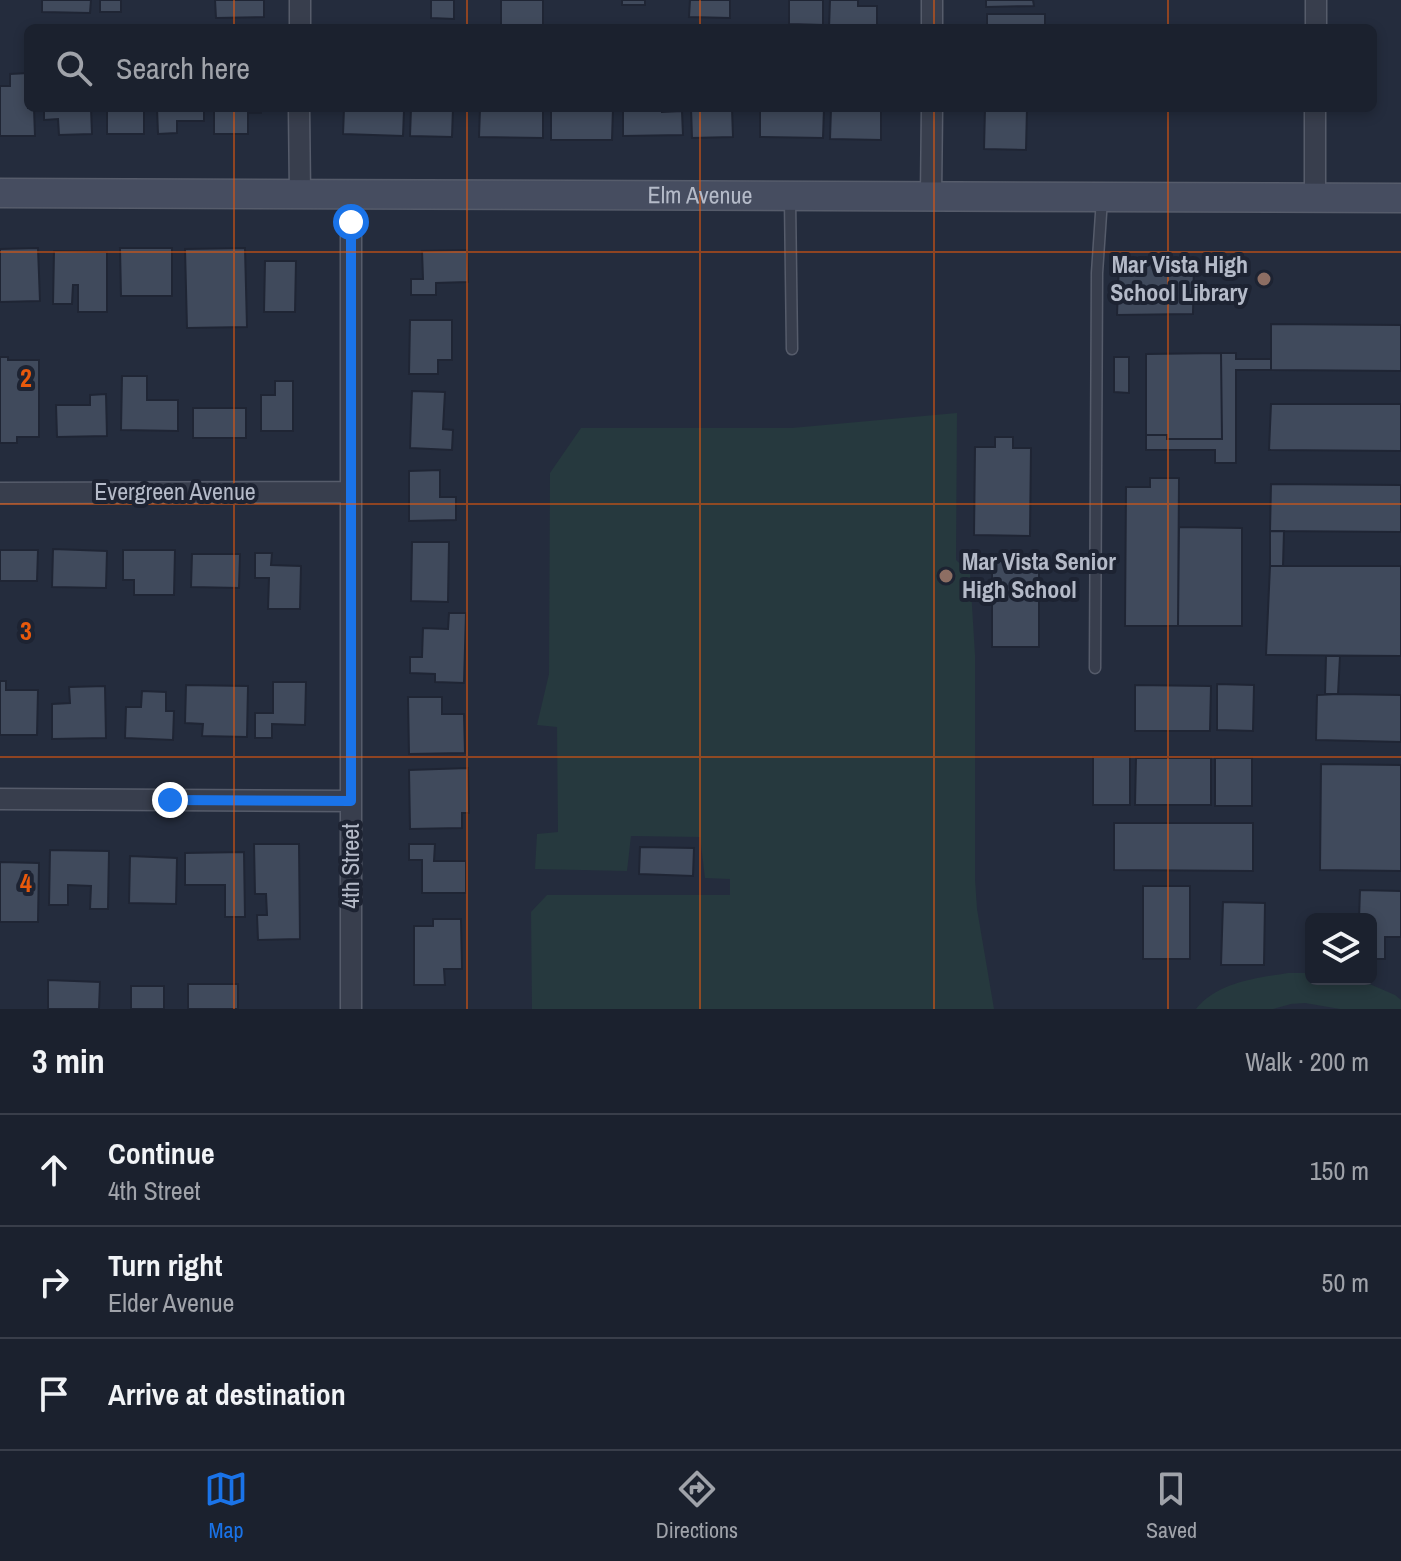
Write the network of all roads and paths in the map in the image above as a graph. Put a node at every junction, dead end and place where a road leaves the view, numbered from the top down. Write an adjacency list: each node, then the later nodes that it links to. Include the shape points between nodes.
1 (300, 0): 4 (street)
2 (932, 0): 5 (street)
3 (1316, 0): 6 (street)
4 (300, 24)
5 (932, 24)
6 (1316, 24)
7 (299, 112): 11 (street)
8 (932, 112): 14 (street)
9 (1315, 112): 16 (street)
10 (0, 193): 11 (street, Elm Avenue)
11 (300, 194): 12 (street, Elm Avenue)
12 (351, 195): 13 (street, Elm Avenue); 21 (street, 4th Street)
13 (789, 196): 14 (street, Elm Avenue); 20 (lane)
14 (931, 196): 15 (street, Elm Avenue)
15 (1102, 197): 16 (street, Elm Avenue); 23 (lane)
16 (1315, 197): 17 (street, Elm Avenue)
17 (1401, 198)
18 (1235, 290): 19 (path)
19 (1235, 304)
20 (792, 349)
21 (351, 492): 22 (street, Evergreen Avenue); 25 (street, 4th Street)
22 (0, 493)
23 (1095, 668)
24 (0, 799): 25 (street)
25 (351, 801): 26 (street, 4th Street)
26 (351, 1009)

